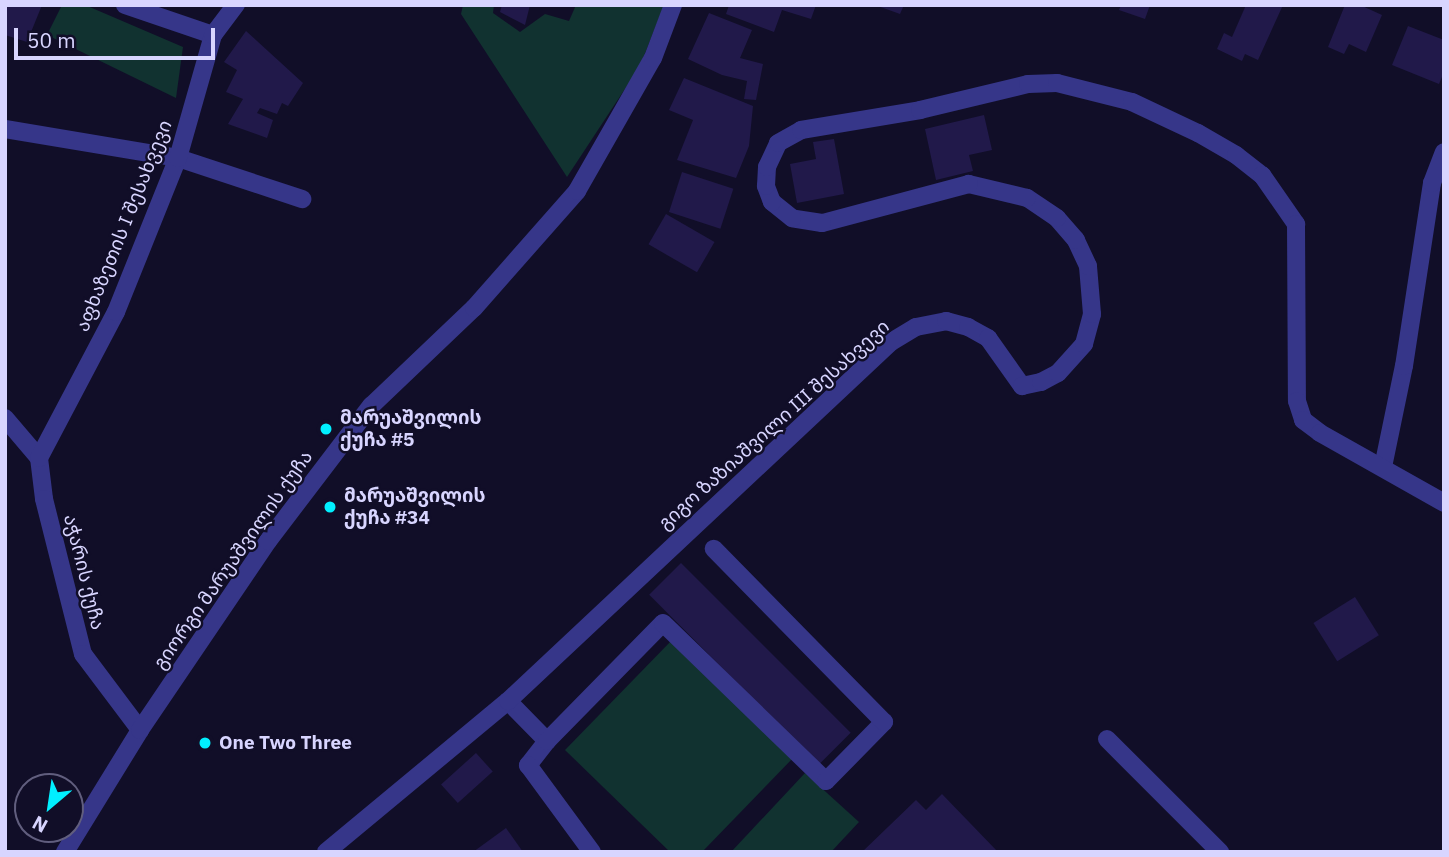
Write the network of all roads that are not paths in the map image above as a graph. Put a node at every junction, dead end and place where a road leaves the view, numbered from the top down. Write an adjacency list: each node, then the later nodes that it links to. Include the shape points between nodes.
1 (125, 5): 4 (street)
2 (236, 5): 4 (street, აფხაზეთის I შესახვევი)
3 (673, 5): 15 (street, გიორგი მარუაშვილის ქუჩა, via 653,58 576,191 474,308 370,406 268,541)
4 (214, 35): 7 (street, აფხაზეთის I შესახვევი)
5 (5, 129): 7 (street)
6 (1444, 152): 11 (street, via 1432,183 1404,366)
7 (178, 158): 8 (street); 10 (street, აფხაზეთის I შესახვევი, via 116,312)
8 (302, 199)
9 (5, 418): 10 (street)
10 (39, 458): 15 (street, აჭარის ქუჩა, via 44,499 83,654)
11 (1382, 467): 12 (street, გიგო ზაზიაშვილი III შესახვევი); 14 (street, გიგო ზაზიაშვილი III შესახვევი, via 1303,420 1297,401 1296,224 1262,175 1208,138 1132,102 1057,83 1028,84 920,110 801,130 778,142 765,186 772,202 792,218 822,223 969,184 1027,198 1057,218 1076,240 1088,266 1092,314 1084,344 1058,373 1022,386 988,338 968,327 946,321 916,327 891,342)
12 (1444, 503)
13 (714, 549): 17 (street, via 884,722 825,781 663,623)
14 (508, 701): 17 (street); 19 (street, გიგო ზაზიაშვილი III შესახვევი)
15 (140, 730): 18 (street, გიორგი მარუაშვილის ქუჩა)
16 (1107, 739): 21 (street)
17 (547, 741): 20 (street, via 528,765)
18 (65, 852)
19 (326, 852)
20 (593, 852)
21 (1220, 852)

